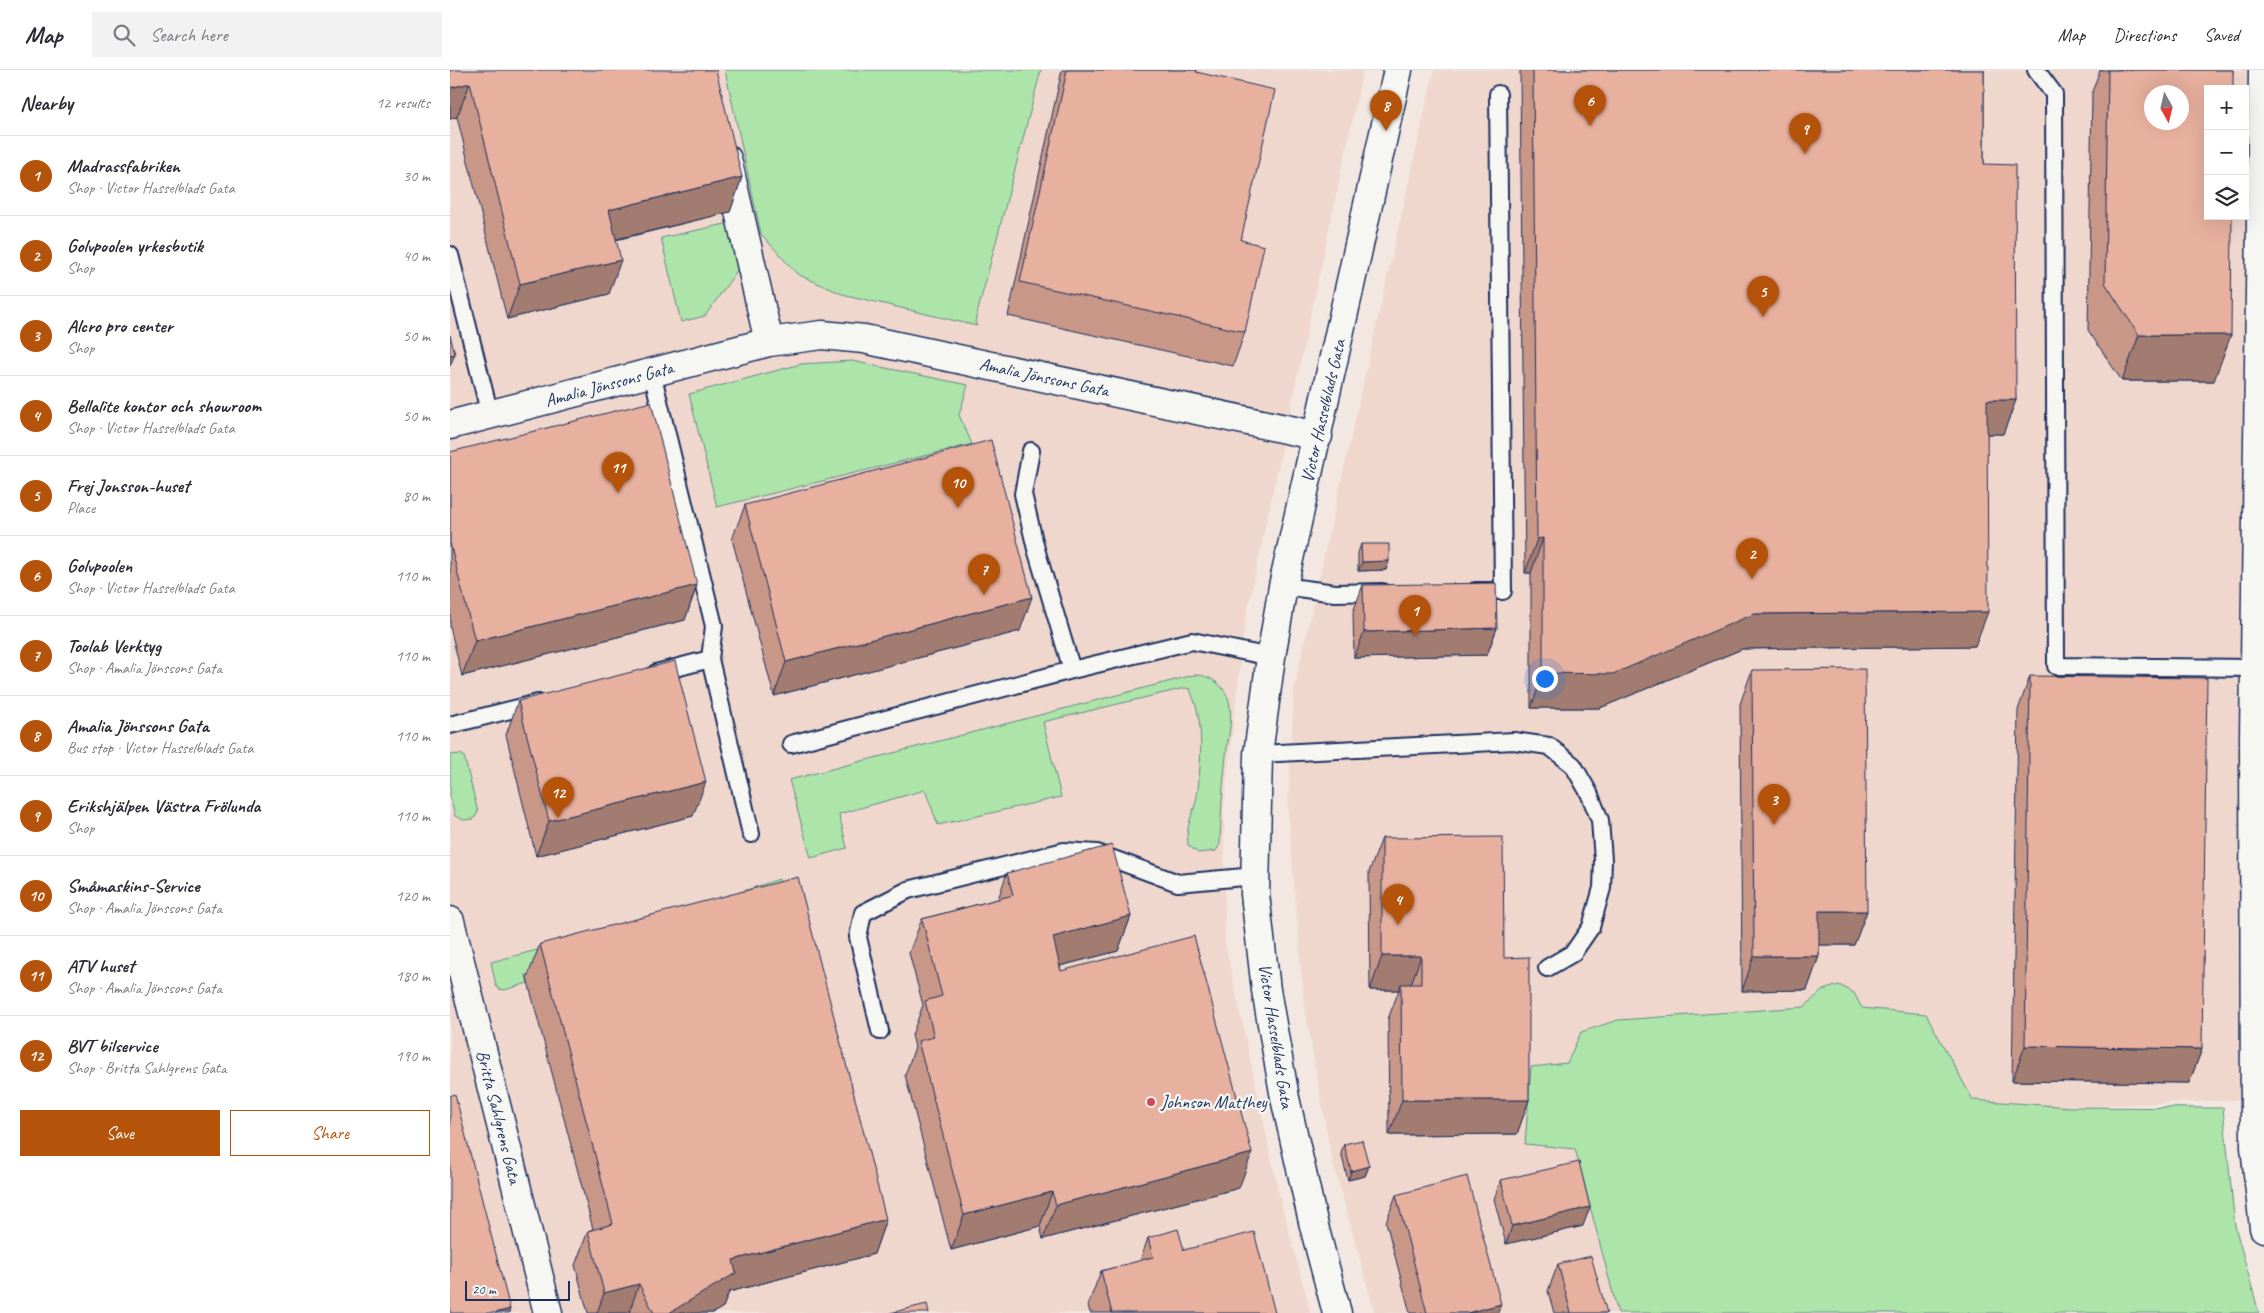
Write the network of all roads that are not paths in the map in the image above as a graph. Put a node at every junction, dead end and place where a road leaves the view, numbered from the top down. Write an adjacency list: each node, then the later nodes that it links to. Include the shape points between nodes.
1 (1398, 70): 12 (street, Victor Hasselblads Gata)
2 (2036, 70): 20 (lane, via 2054,94 2056,666)
3 (2263, 70): 6 (street)
4 (1498, 94): 16 (lane, via 1503,591)
5 (722, 138): 8 (street)
6 (2262, 250): 14 (street)
7 (450, 255): 10 (lane)
8 (769, 342): 9 (street, Amalia Jönssons Gata); 12 (street, Amalia Jönssons Gata, via 822,335 864,339)
9 (652, 373): 10 (street, Amalia Jönssons Gata); 19 (lane, via 714,626)
10 (490, 415): 11 (street, Amalia Jönssons Gata)
11 (450, 425)
12 (1318, 436): 15 (street, Victor Hasselblads Gata)
13 (1031, 451): 21 (lane, via 1023,494)
14 (2261, 535): 20 (street)
15 (1283, 586): 17 (lane, via 1335,593); 18 (street, Victor Hasselblads Gata)
16 (1464, 591)
17 (1394, 592)
18 (1271, 657): 21 (lane, via 1192,641); 27 (street, Victor Hasselblads Gata)
19 (710, 659): 22 (lane); 28 (lane)
20 (2255, 668): 25 (street)
21 (1072, 670): 26 (lane)
22 (643, 676)
23 (556, 698): 24 (lane)
24 (450, 725)
25 (2259, 738): 33 (street, via 2255,1147)
26 (790, 744)
27 (1258, 754): 29 (street, Victor Hasselblads Gata); 31 (lane, via 1514,741 1549,746 1573,765 1589,793 1600,820 1603,860 1602,888 1591,927 1573,953)
28 (751, 834)
29 (1255, 876): 32 (lane, via 1178,882 1097,853 1064,852 908,890 863,913 858,937); 35 (street, Victor Hasselblads Gata, via 1266,990 1285,1098)
30 (450, 921): 34 (street, Britta Sahlgrens Gata)
31 (1547, 968)
32 (880, 1031)
33 (2264, 1228)
34 (548, 1313)
35 (1337, 1313)

